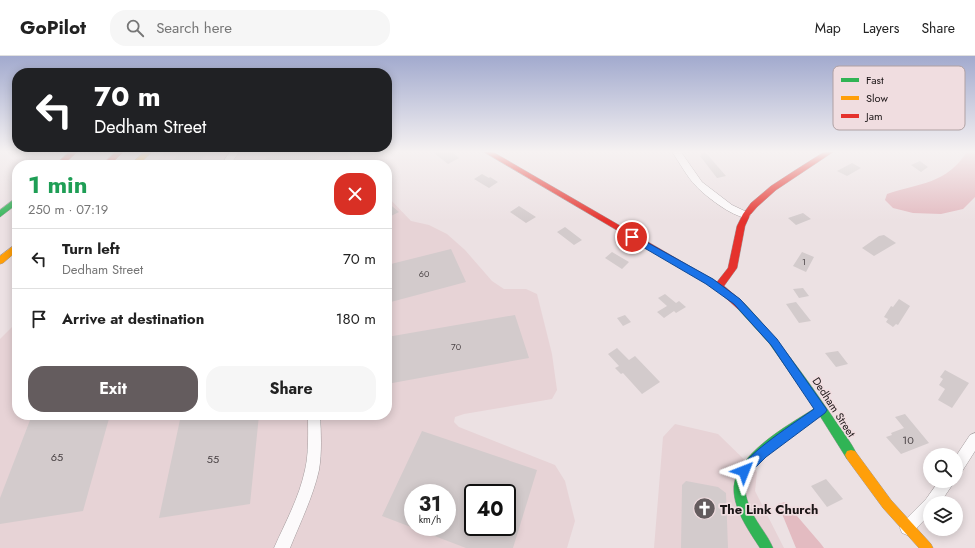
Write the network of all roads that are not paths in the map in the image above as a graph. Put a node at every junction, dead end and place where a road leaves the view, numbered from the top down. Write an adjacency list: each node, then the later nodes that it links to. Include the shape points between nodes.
1 (527, 175): 9 (main road, Dedham Street)
2 (693, 175): 6 (street, via 699,184 729,207)
3 (795, 175): 6 (main road, via 759,200)
4 (12, 204): 5 (main road)
5 (0, 214)
6 (746, 215): 9 (main road, via 734,264)
7 (12, 250): 8 (main road)
8 (0, 261)
9 (718, 287): 10 (main road, Dedham Street, via 743,307 774,342)
10 (821, 410): 17 (main road, Dedham Street, via 866,477); 19 (main road, via 762,453 744,471 741,479 741,501)
11 (314, 420): 18 (street, via 311,471)
12 (975, 439): 13 (street)
13 (963, 457)
14 (942, 488): 15 (street)
15 (936, 496)
16 (923, 511): 17 (street)
17 (907, 528): 20 (main road, Dedham Street)
18 (282, 548)
19 (767, 548)
20 (927, 548)

